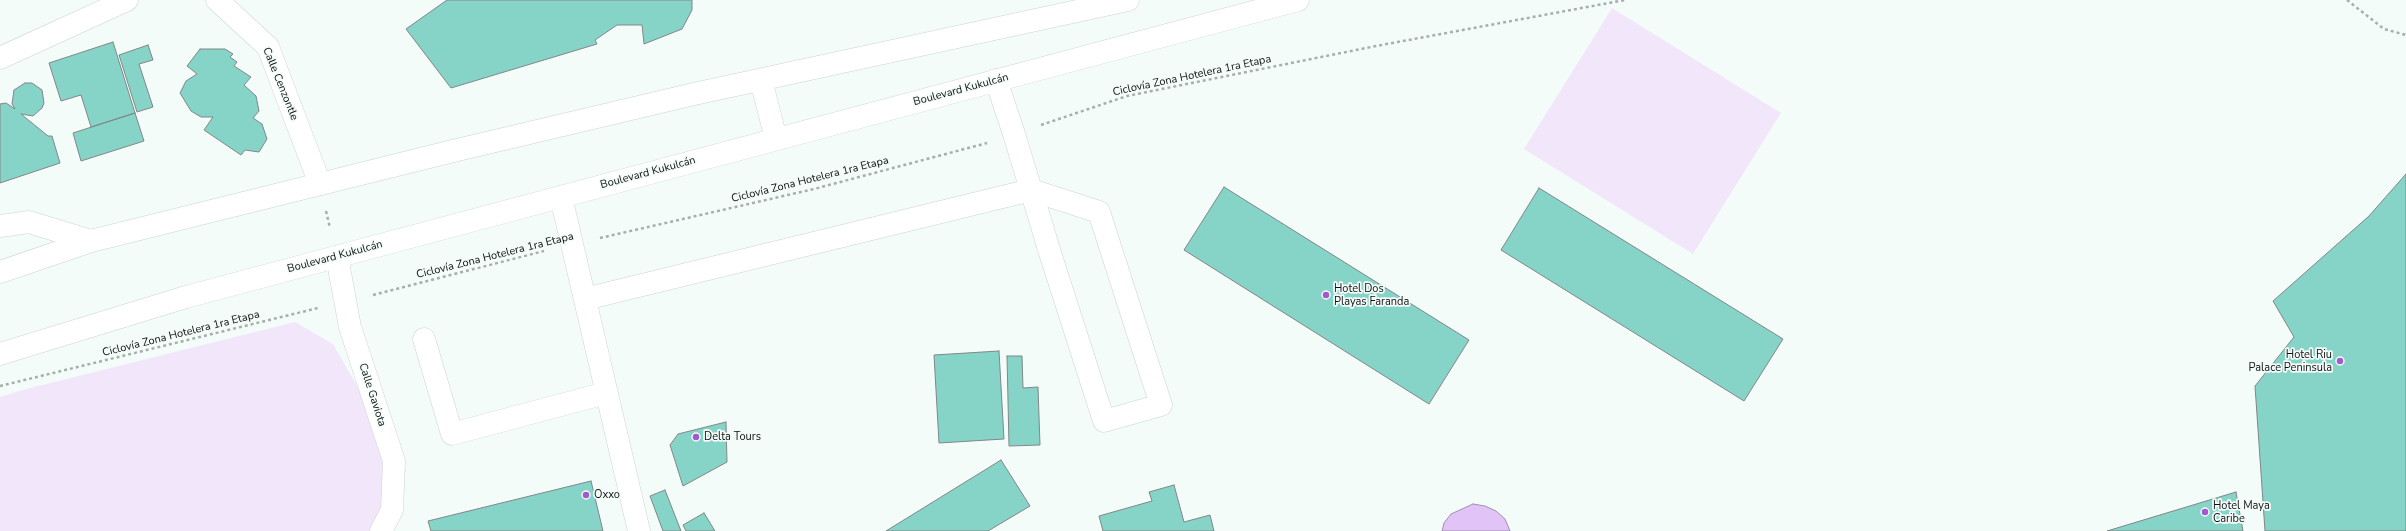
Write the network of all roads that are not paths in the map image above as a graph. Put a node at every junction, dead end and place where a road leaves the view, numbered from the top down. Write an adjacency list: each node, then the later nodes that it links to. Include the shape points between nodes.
1 (127, 0): 5 (main road)
2 (217, 0): 9 (main road, Calle Cenzontle, via 268,47)
3 (1128, 0): 6 (main road)
4 (1298, 0): 7 (main road, Boulevard Kukulcán)
5 (0, 58)
6 (761, 80): 8 (main road); 9 (main road)
7 (996, 80): 8 (main road, Boulevard Kukulcán); 10 (main road)
8 (776, 139): 11 (main road, Boulevard Kukulcán)
9 (320, 184): 13 (main road)
10 (1031, 190): 10 (main road, via 1104,421 1161,405 1099,212); 16 (main road)
11 (561, 197): 14 (main road, Boulevard Kukulcán); 16 (main road)
12 (0, 226): 13 (main road, via 29,222)
13 (91, 241): 15 (main road)
14 (337, 257): 18 (main road, Boulevard Kukulcán, via 186,297); 20 (main road, Calle Gaviota, via 350,327 394,461 392,510)
15 (0, 272)
16 (585, 299): 19 (main road)
17 (424, 339): 19 (main road, via 452,434)
18 (0, 354)
19 (606, 393): 21 (main road)
20 (381, 531)
21 (639, 531)

